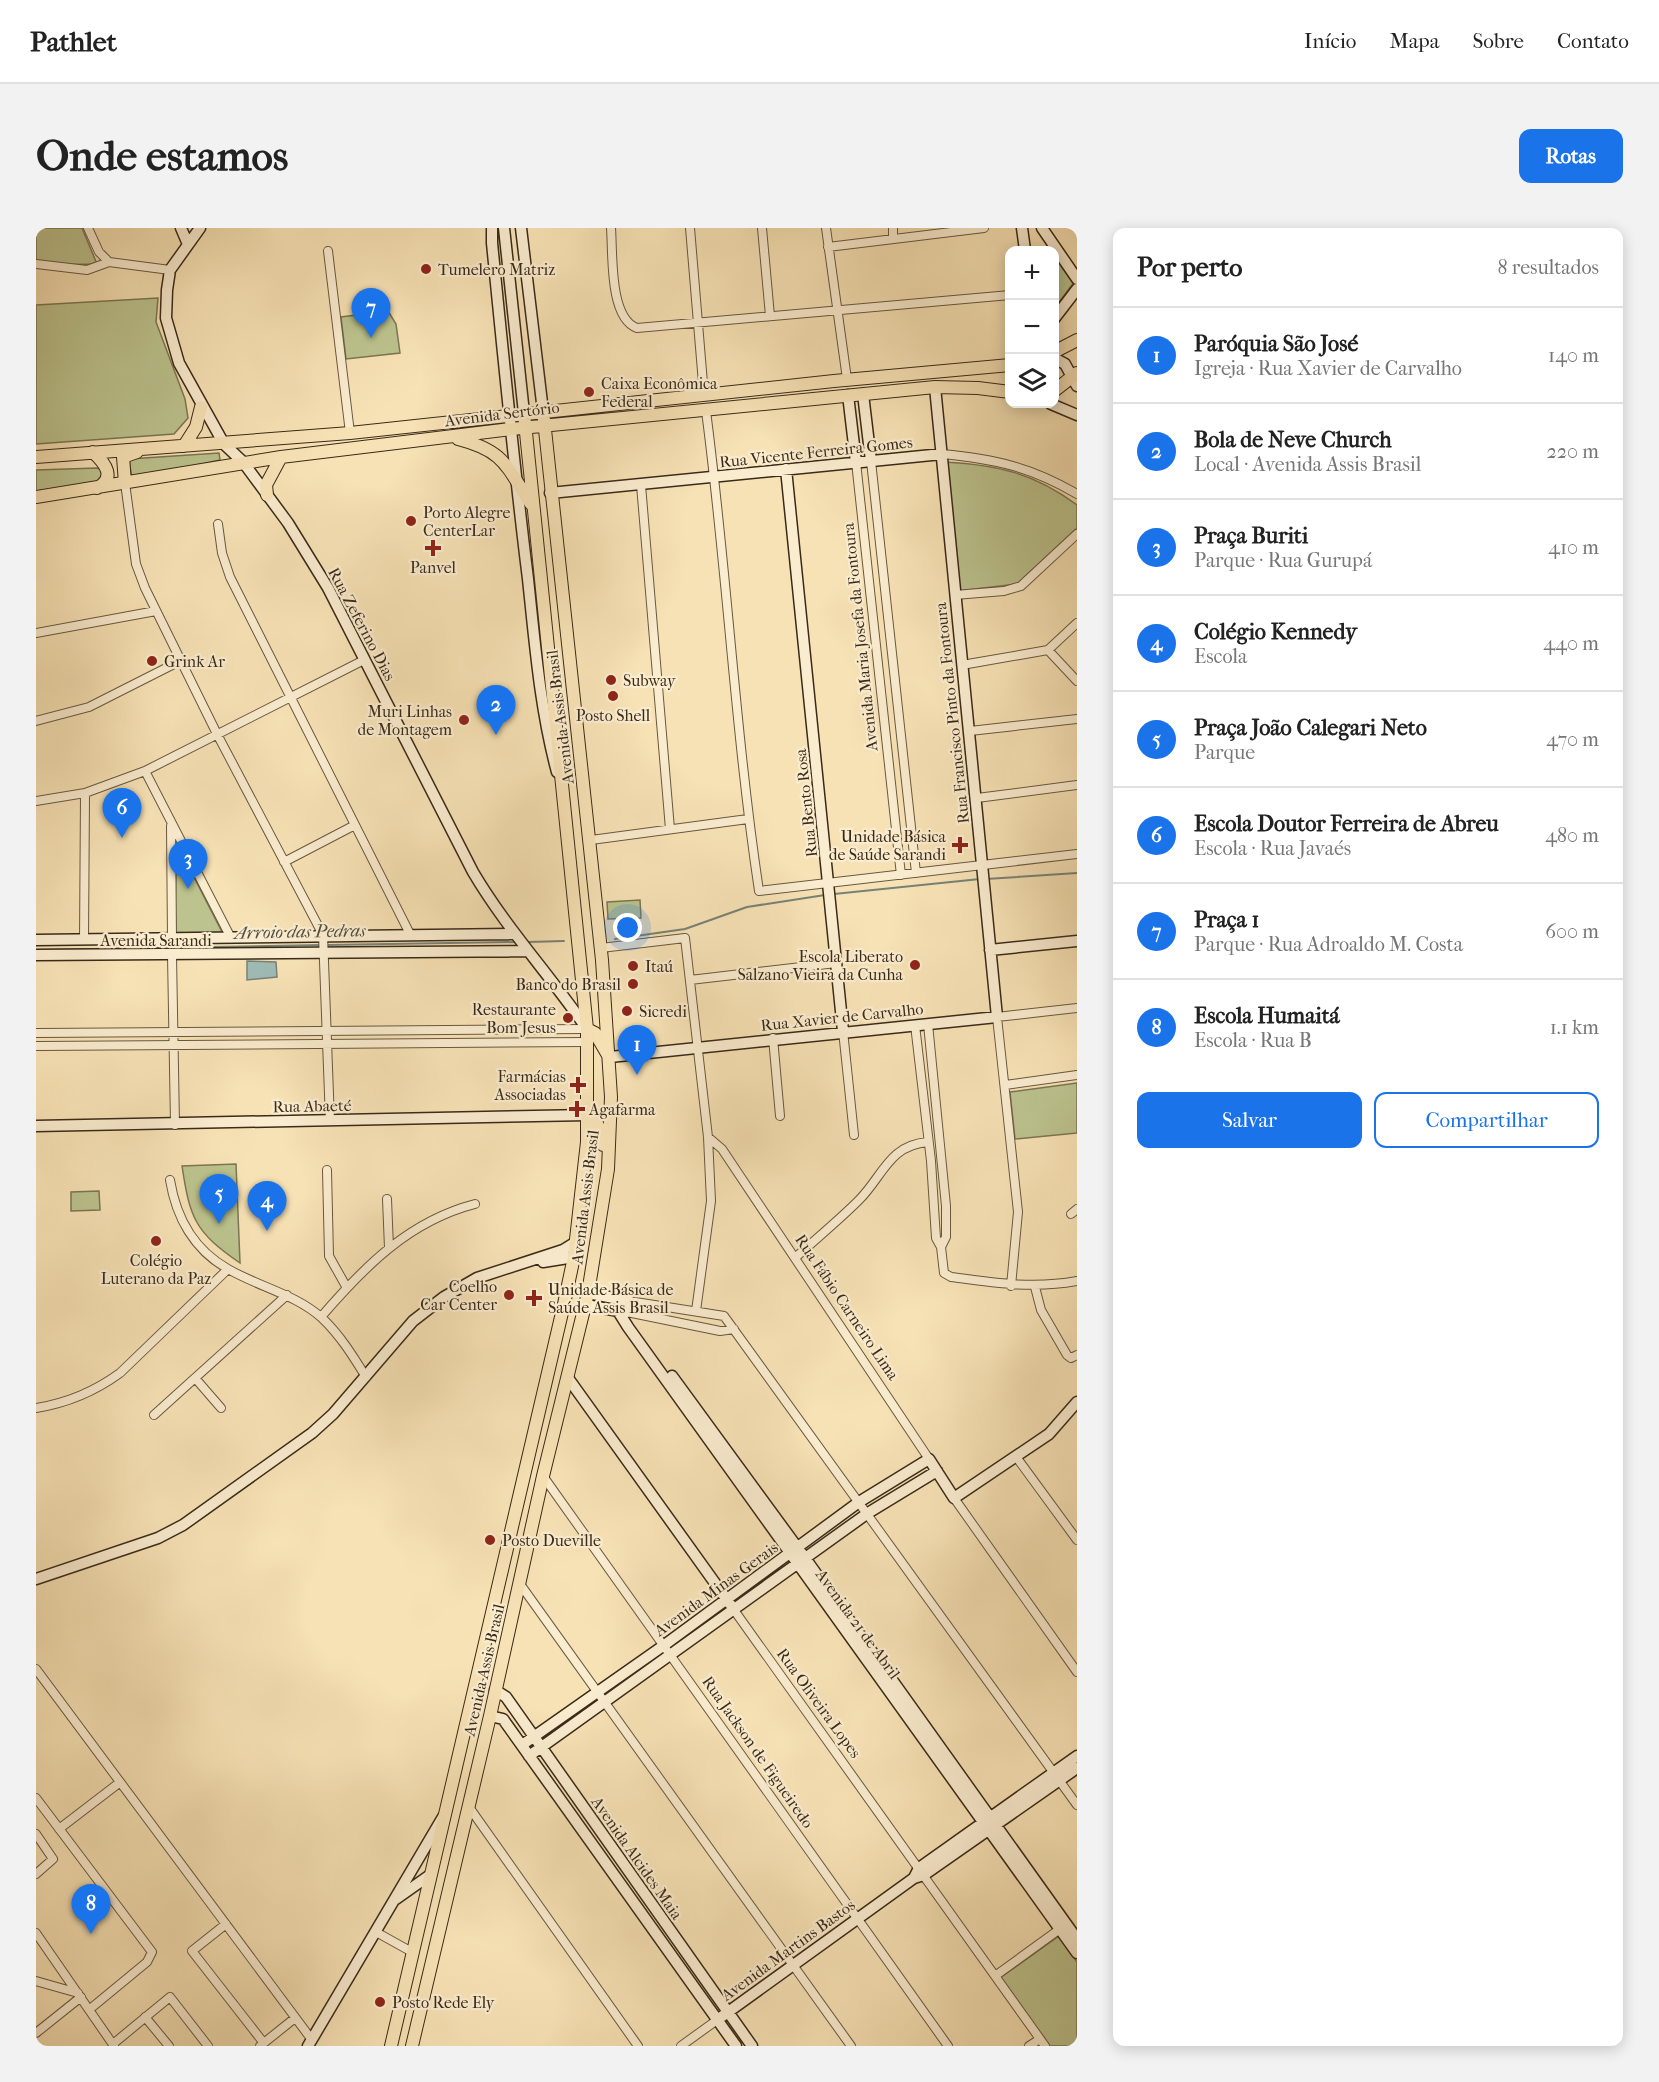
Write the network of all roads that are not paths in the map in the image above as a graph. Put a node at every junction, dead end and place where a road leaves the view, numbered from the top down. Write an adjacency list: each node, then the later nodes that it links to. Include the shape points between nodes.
1 (88, 228): 20 (street, via 99,252)
2 (181, 228): 16 (street)
3 (200, 228): 16 (street, Rua Zeferino Dias)
4 (492, 228): 47 (street, Avenida Assis Brasil)
5 (504, 228): 46 (street, Avenida Assis Brasil)
6 (521, 228): 44 (street, Avenida Assis Brasil)
7 (611, 228): 29 (street, via 618,306 624,319 637,328)
8 (690, 228): 29 (street)
9 (762, 228): 28 (street)
10 (826, 228): 18 (street)
11 (893, 228): 15 (street)
12 (984, 228): 15 (street)
13 (1022, 228): 17 (street)
14 (1042, 228): 23 (street)
15 (893, 239): 18 (street)
16 (187, 242): 22 (street, Rua Zeferino Dias)
17 (1024, 246)
18 (828, 247): 26 (street)
19 (328, 251): 52 (street)
20 (110, 262): 21 (street, via 87,270); 22 (street)
21 (36, 264)
22 (170, 270): 42 (street, Rua Zeferino Dias, via 166,318 179,363)
23 (1077, 279)
24 (1077, 289): 27 (street)
25 (1005, 295): 26 (street)
26 (836, 310): 28 (street); 34 (street)
27 (1059, 313)
28 (770, 316): 29 (street)
29 (696, 322): 40 (street)
30 (1077, 340): 31 (main road)
31 (1059, 349)
32 (1059, 360): 35 (street)
33 (1005, 365): 34 (main road, Avenida Sertório)
34 (847, 379): 40 (main road, Avenida Sertório)
35 (1075, 379): 37 (main road)
36 (935, 387): 38 (main road, Avenida Sertório); 39 (main road, Avenida Sertório); 58 (street, Rua Francisco Pinto da Fontoura)
37 (1059, 388)
38 (1005, 391)
39 (863, 394): 41 (main road, Avenida Sertório); 61 (street, Avenida Maria Josefa da Fontoura)
40 (704, 395): 44 (main road, Avenida Sertório)
41 (848, 395): 45 (main road, Avenida Sertório); 63 (street, Avenida Maria Josefa da Fontoura)
42 (201, 407): 54 (street, Rua Zeferino Dias); 55 (main road, via 196,427)
43 (1059, 407): 48 (street)
44 (543, 411): 46 (main road, Avenida Sertório); 49 (main road, Avenida Assis Brasil)
45 (706, 411): 49 (main road, Avenida Sertório); 66 (street)
46 (524, 413): 47 (main road, Avenida Sertório); 50 (main road, Avenida Assis Brasil)
47 (510, 415): 51 (street, Avenida Assis Brasil); 52 (main road, Avenida Sertório)
48 (1077, 415)
49 (545, 425): 50 (main road, Avenida Sertório); 71 (main road, Avenida Assis Brasil)
50 (525, 427): 51 (main road, Avenida Sertório); 75 (main road, Avenida Assis Brasil)
51 (511, 429): 53 (main road, Avenida Sertório); 67 (street, Avenida Assis Brasil)
52 (350, 433): 54 (main road, Avenida Sertório)
53 (451, 437): 60 (main road, Avenida Sertório); 67 (main road, via 496,453)
54 (224, 444): 55 (main road, Avenida Sertório); 62 (street, Rua Zeferino Dias); 64 (main road, via 224,459)
55 (184, 446): 56 (main road, Avenida Sertório)
56 (158, 447): 57 (main road, Avenida Sertório); 68 (main road, via 126,454 122,462)
57 (93, 452): 59 (main road, Avenida Sertório); 70 (main road, via 109,475 106,483)
58 (942, 454): 61 (street, Rua Vicente Ferreira Gomes); 72 (street, Rua Vicente Ferreira Gomes, via 1025,467); 78 (street, Rua Francisco Pinto da Fontoura)
59 (36, 457)
60 (281, 457): 62 (main road, Avenida Sertório); 73 (main road, via 266,485)
61 (871, 461): 63 (street, Rua Vicente Ferreira Gomes); 84 (street, Avenida Maria Josefa da Fontoura)
62 (243, 462): 64 (main road, Avenida Sertório); 73 (street, Rua Zeferino Dias)
63 (856, 462): 65 (street, Rua Vicente Ferreira Gomes); 86 (street, Avenida Maria Josefa da Fontoura)
64 (217, 465): 68 (main road, Avenida Sertório)
65 (786, 469): 66 (street, Rua Vicente Ferreira Gomes); 110 (street, Rua Bento Rosa)
66 (715, 478): 69 (street, Rua Vicente Ferreira Gomes); 100 (street)
67 (516, 481): 75 (main road); 97 (street, Avenida Assis Brasil, via 547,737)
68 (125, 483): 70 (main road, Avenida Sertório); 79 (street, via 136,564)
69 (641, 485): 71 (street, Rua Vicente Ferreira Gomes); 103 (street)
70 (96, 489): 74 (main road, Avenida Sertório)
71 (550, 493): 104 (main road, Avenida Assis Brasil)
72 (1077, 494)
73 (267, 495): 83 (street, Rua Zeferino Dias, via 328,588)
74 (36, 497)
75 (533, 507): 97 (main road, Avenida Assis Brasil)
76 (218, 524): 89 (street, via 226,566)
77 (1077, 534): 78 (street, via 1021,586)
78 (955, 595): 87 (street, Rua Francisco Pinto da Fontoura)
79 (156, 611): 81 (street); 85 (street)
80 (1077, 624): 82 (street)
81 (36, 633)
82 (1048, 650): 87 (street); 88 (street)
83 (364, 660): 89 (street); 112 (street, Rua Zeferino Dias, via 473,872)
84 (892, 660): 86 (street); 108 (street, Avenida Maria Josefa da Fontoura)
85 (180, 661): 91 (street, via 89,707); 93 (street)
86 (878, 662): 109 (street, Avenida Maria Josefa da Fontoura)
87 (962, 665): 92 (street, Rua Francisco Pinto da Fontoura)
88 (1077, 681)
89 (291, 696): 93 (street); 102 (street)
90 (1077, 719): 92 (street)
91 (36, 721)
92 (969, 730): 98 (street, Rua Francisco Pinto da Fontoura)
93 (217, 734): 94 (street); 106 (street)
94 (145, 771): 96 (street); 101 (street)
95 (1077, 785): 98 (street)
96 (85, 793): 99 (street); 116 (street)
97 (563, 795): 135 (main road, Avenida Assis Brasil)
98 (977, 798): 107 (street, Rua Francisco Pinto da Fontoura)
99 (36, 801)
100 (748, 819): 103 (street); 110 (street, via 759,891)
101 (171, 823): 113 (street); 114 (street)
102 (355, 825): 106 (street); 111 (street)
103 (670, 829): 104 (street)
104 (591, 840): 119 (main road, Avenida Assis Brasil)
105 (1077, 854): 107 (street)
106 (284, 862): 118 (street)
107 (982, 868): 108 (street); 121 (street, Rua Francisco Pinto da Fontoura)
108 (916, 873): 109 (street)
109 (901, 875): 110 (street)
110 (830, 884): 124 (street, Rua Bento Rosa)
111 (411, 934): 112 (street, Avenida Sarandi); 118 (street, Avenida Sarandi)
112 (515, 936): 120 (street, Rua Zeferino Dias)
113 (231, 938): 114 (street, Avenida Sarandi); 118 (street, Avenida Sarandi)
114 (172, 939): 116 (street, Avenida Sarandi)
115 (36, 940): 116 (street, Avenida Sarandi)
116 (84, 940)
117 (1077, 941): 121 (street)
118 (324, 944): 120 (street, Avenida Sarandi); 123 (street, Avenida Sarandi); 130 (street)
119 (601, 948): 125 (street, via 685,938); 142 (main road, Avenida Assis Brasil)
120 (526, 949): 135 (street, Rua Zeferino Dias, via 557,986)
121 (990, 950): 127 (street, Rua Francisco Pinto da Fontoura)
122 (36, 955): 123 (street, Avenida Sarandi)
123 (172, 955): 132 (street)
124 (836, 963): 125 (street); 133 (street, Rua Bento Rosa)
125 (690, 980): 141 (street)
126 (1077, 1008): 127 (street, Rua Xavier de Carvalho)
127 (997, 1017): 128 (street, Rua Xavier de Carvalho); 144 (street, Rua Francisco Pinto da Fontoura)
128 (928, 1024): 129 (street, Rua Xavier de Carvalho); 153 (street)
129 (915, 1025): 133 (street, Rua Xavier de Carvalho); 152 (street)
130 (328, 1029): 131 (street); 132 (street); 138 (street)
131 (469, 1029): 135 (street); 137 (street)
132 (174, 1030): 134 (street); 139 (street)
133 (843, 1031): 136 (street, Rua Xavier de Carvalho); 150 (street, Rua Bento Rosa)
134 (36, 1033)
135 (587, 1035): 137 (street); 142 (main road, via 595,1033); 145 (main road, Avenida Assis Brasil)
136 (773, 1038): 141 (street, Rua Xavier de Carvalho); 146 (street)
137 (470, 1041): 138 (street)
138 (328, 1043): 139 (street); 147 (street)
139 (174, 1045): 140 (street); 148 (street)
140 (36, 1046)
141 (697, 1047): 142 (street, Rua Xavier de Carvalho); 151 (street)
142 (610, 1057): 155 (main road, Avenida Assis Brasil)
143 (1077, 1075): 144 (street)
144 (1005, 1085): 171 (street, Rua Francisco Pinto da Fontoura, via 1018,1212)
145 (588, 1115): 147 (street, Rua Abaeté); 155 (main road, via 594,1117 601,1131); 163 (main road, Avenida Assis Brasil)
146 (780, 1116)
147 (330, 1121): 148 (street, Rua Abaeté)
148 (175, 1125): 149 (street, Rua Abaeté)
149 (36, 1126)
150 (854, 1135)
151 (708, 1137): 167 (street, Rua Fábio Carneiro Lima, via 722,1149); 177 (street, via 711,1201)
152 (928, 1142): 154 (street); 167 (street, via 909,1145 897,1154 860,1199)
153 (943, 1160): 154 (street); 160 (street)
154 (931, 1161): 161 (street)
155 (608, 1169): 162 (main road, Avenida Assis Brasil)
156 (327, 1170): 173 (street, via 328,1256)
157 (170, 1180): 169 (street, via 174,1203 185,1227)
158 (387, 1199): 165 (street)
159 (475, 1204): 165 (street, via 441,1215)
160 (946, 1206): 161 (street); 164 (street, via 946,1237)
161 (935, 1207): 164 (street, via 936,1238)
162 (599, 1236): 166 (main road); 175 (main road, Avenida Assis Brasil)
163 (576, 1242): 166 (main road, Avenida Assis Brasil); 168 (street, via 563,1250)
164 (941, 1246): 171 (street, via 944,1271 951,1277)
165 (388, 1248): 173 (street)
166 (574, 1257): 168 (street); 181 (main road, Avenida Assis Brasil)
167 (796, 1257): 191 (street, Rua Fábio Carneiro Lima)
168 (510, 1266): 183 (street, via 477,1278 429,1309)
169 (228, 1269): 174 (street); 187 (street, via 111,1379 79,1397)
170 (1077, 1281): 172 (street)
171 (1011, 1286): 172 (street)
172 (1035, 1287): 182 (street, via 1041,1310 1068,1357)
173 (347, 1288): 179 (street)
174 (287, 1295): 179 (street); 184 (street)
175 (587, 1299): 176 (street); 178 (street); 185 (main road, Avenida Assis Brasil)
176 (625, 1300): 177 (street); 178 (street)
177 (696, 1311): 180 (street, via 720,1314)
178 (622, 1312): 180 (street, via 720,1331); 198 (street, Avenida 21 de Abril)
179 (321, 1317): 183 (street)
180 (734, 1329): 195 (street)
181 (556, 1342): 185 (main road); 212 (main road, Avenida Assis Brasil)
182 (1077, 1355)
183 (366, 1377): 200 (street, via 312,1433 183,1525 158,1538)
184 (195, 1378): 188 (street); 189 (street)
185 (568, 1378): 193 (main road, Avenida Assis Brasil); 204 (street, Rua Oliveira Lopes)
186 (1076, 1404): 190 (street, via 1049,1434)
187 (36, 1408)
188 (221, 1408)
189 (154, 1415)
190 (1017, 1458): 194 (street); 197 (street)
191 (929, 1459): 192 (street, Rua Fábio Carneiro Lima); 195 (street, Avenida Minas Gerais)
192 (937, 1472): 194 (street, Rua Fábio Carneiro Lima); 196 (street, Avenida Minas Gerais)
193 (543, 1476): 203 (main road, Avenida Assis Brasil); 206 (street, Rua Jackson de Figueiredo)
194 (954, 1498): 209 (street)
195 (859, 1502): 196 (street); 198 (street, Avenida Minas Gerais)
196 (868, 1514): 199 (street, Avenida Minas Gerais); 221 (street)
197 (1077, 1540)
198 (794, 1551): 199 (street, Avenida 21 de Abril); 204 (street, Avenida Minas Gerais)
199 (801, 1561): 205 (street, Avenida Minas Gerais); 227 (street, Avenida 21 de Abril)
200 (48, 1573): 201 (street); 202 (street)
201 (36, 1574)
202 (36, 1579)
203 (520, 1584): 210 (main road, Avenida Assis Brasil); 211 (street)
204 (727, 1599): 205 (street, Rua Oliveira Lopes); 206 (street, Avenida Minas Gerais)
205 (734, 1610): 207 (street, Avenida Minas Gerais); 231 (street, Rua Oliveira Lopes)
206 (663, 1646): 207 (street, Rua Jackson de Figueiredo); 211 (street, Avenida Minas Gerais)
207 (671, 1656): 213 (street, Avenida Minas Gerais); 235 (street, Rua Jackson de Figueiredo)
208 (36, 1669): 222 (street)
209 (1077, 1672)
210 (495, 1690): 212 (main road); 214 (main road, Avenida Assis Brasil); 215 (street, Avenida Alcides Maia, via 506,1697)
211 (597, 1692): 213 (street); 215 (street, Avenida Minas Gerais)
212 (473, 1699): 226 (main road, Avenida Assis Brasil)
213 (606, 1703): 217 (street, Avenida Minas Gerais); 243 (street)
214 (490, 1716): 216 (street, Avenida Alcides Maia, via 503,1719); 225 (main road, Avenida Assis Brasil)
215 (533, 1737): 216 (street, Avenida Minas Gerais); 217 (street, Avenida Alcides Maia)
216 (522, 1745): 218 (street, Avenida Alcides Maia)
217 (541, 1748): 218 (street, Avenida Minas Gerais); 248 (street, Avenida Alcides Maia)
218 (529, 1756): 251 (street, Avenida Alcides Maia)
219 (1077, 1756): 221 (street, Avenida Martins Bastos)
220 (1077, 1768): 221 (street, Avenida Martins Bastos)
221 (1057, 1776): 224 (street); 227 (street, Avenida Martins Bastos)
222 (119, 1783): 228 (street); 236 (street)
223 (36, 1798): 228 (street)
224 (1077, 1805)
225 (469, 1807): 230 (main road, Avenida Assis Brasil); 261 (street)
226 (446, 1811): 233 (main road, Avenida Assis Brasil); 234 (street)
227 (990, 1824): 231 (street, Avenida Martins Bastos); 237 (street, Avenida 21 de Abril)
228 (59, 1829): 247 (street, via 152,1952 147,1962)
229 (36, 1834): 232 (street, via 53,1859)
230 (459, 1845): 233 (main road, via 444,1866); 260 (main road, Avenida Assis Brasil)
231 (919, 1873): 235 (street, Avenida Martins Bastos); 244 (street, Rua Oliveira Lopes)
232 (36, 1874)
233 (430, 1875): 234 (street); 241 (main road, Avenida Assis Brasil)
234 (393, 1901): 238 (street)
235 (857, 1918): 243 (street, Avenida Martins Bastos); 266 (street, Rua Jackson de Figueiredo)
236 (226, 1924): 250 (street); 255 (street, via 192,1951)
237 (1063, 1927): 240 (street, Avenida 21 de Abril); 242 (street, Avenida 21 de Abril); 244 (street)
238 (376, 1932): 241 (street); 254 (street)
239 (36, 1933): 246 (street)
240 (1077, 1939)
241 (412, 1952): 259 (main road, Avenida Assis Brasil)
242 (1077, 1953)
243 (794, 1964): 248 (street, Avenida Martins Bastos); 265 (street)
244 (995, 1976): 253 (street, Rua Oliveira Lopes)
245 (36, 1981): 246 (street)
246 (80, 1995): 247 (street); 252 (street)
247 (90, 2009): 256 (street)
248 (728, 2012): 251 (street, Avenida Martins Bastos); 264 (street, Avenida Alcides Maia)
249 (145, 2017): 256 (street); 257 (street); 258 (street, via 172,1998)
250 (295, 2018): 254 (street); 255 (street)
251 (717, 2020): 262 (street, Avenida Martins Bastos); 263 (street, Avenida Alcides Maia)
252 (36, 2033)
253 (1042, 2042): 267 (street)
254 (310, 2043)
255 (261, 2044)
256 (114, 2045)
257 (169, 2046)
258 (208, 2046)
259 (391, 2046)
260 (412, 2046)
261 (638, 2046)
262 (681, 2046)
263 (736, 2046)
264 (752, 2046)
265 (851, 2046)
266 (948, 2046)
267 (1029, 2046)

